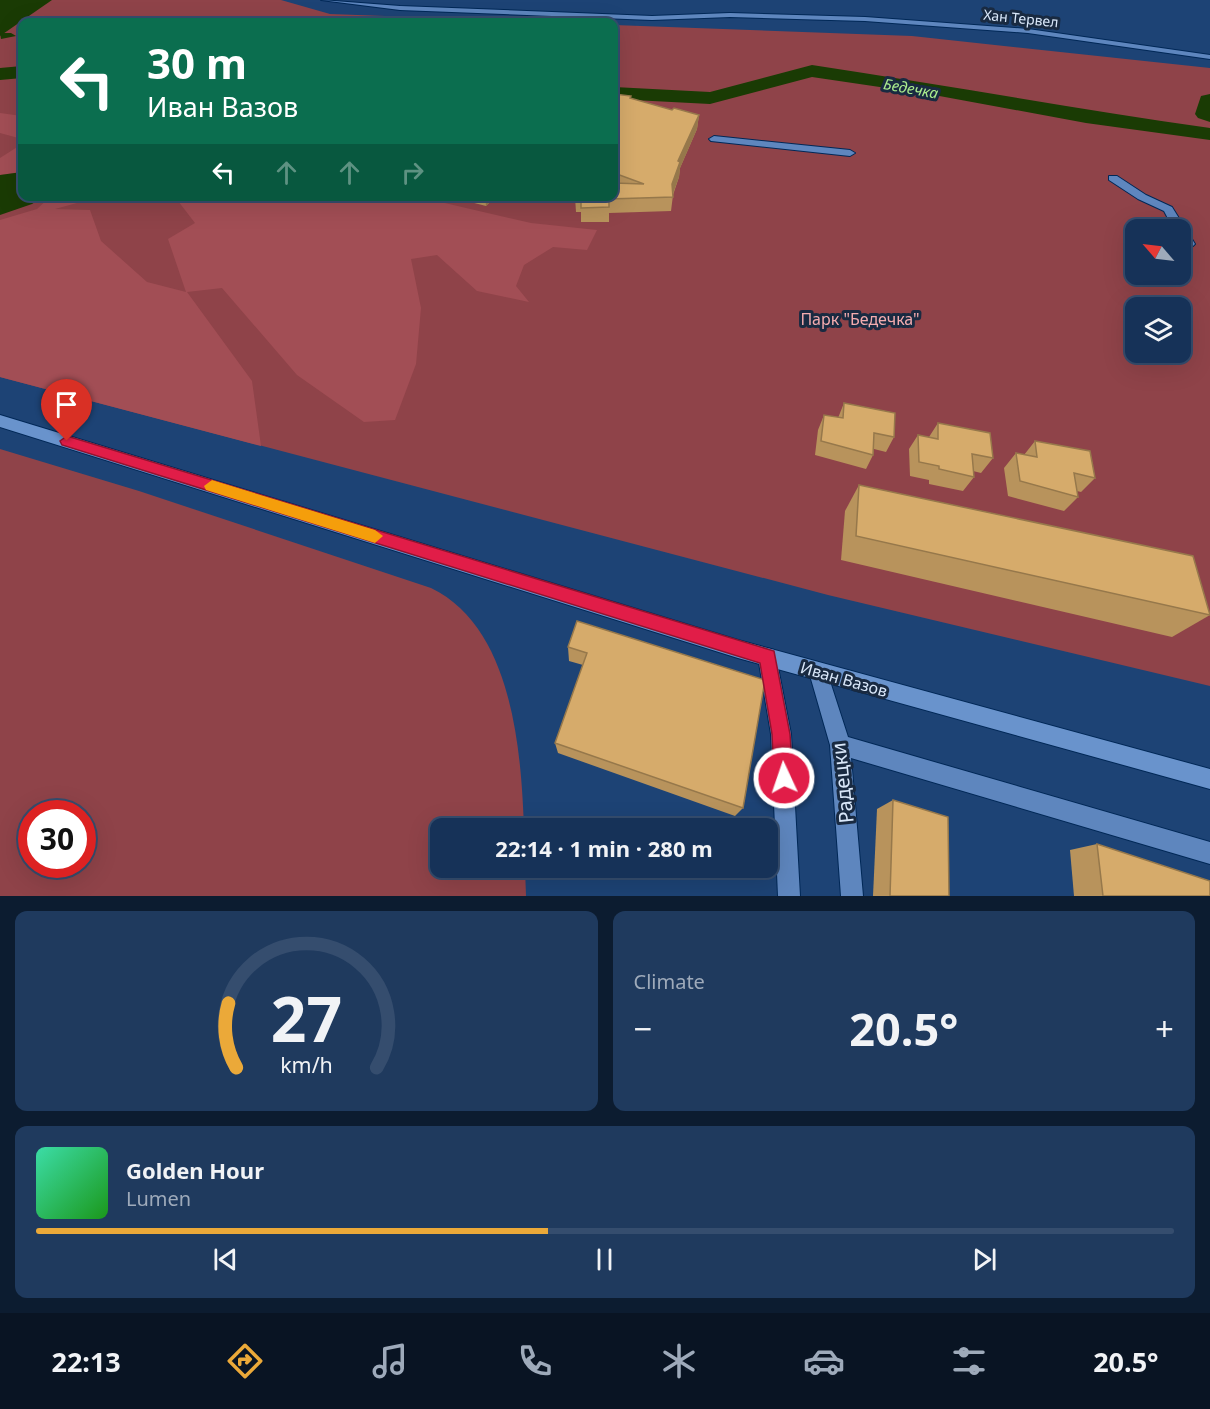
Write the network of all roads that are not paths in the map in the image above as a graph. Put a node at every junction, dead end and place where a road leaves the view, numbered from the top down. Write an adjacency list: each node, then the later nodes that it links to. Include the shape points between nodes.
1 (325, 0): 2 (street, Хан Тервел, via 389,7 652,18 730,15 865,19 1028,31)
2 (1210, 57)
3 (714, 139): 4 (street)
4 (850, 153)
5 (1113, 178): 6 (street, via 1168,209)
6 (1174, 219)
7 (0, 421): 8 (main road, Иван Вазов)
8 (768, 657): 9 (main road, Иван Вазов); 13 (street, via 781,734)
9 (818, 672): 10 (street, Радецки); 11 (main road, Иван Вазов)
10 (840, 745): 12 (street); 14 (street, Радецки)
11 (1210, 779)
12 (1210, 853)
13 (789, 896)
14 (852, 896)

